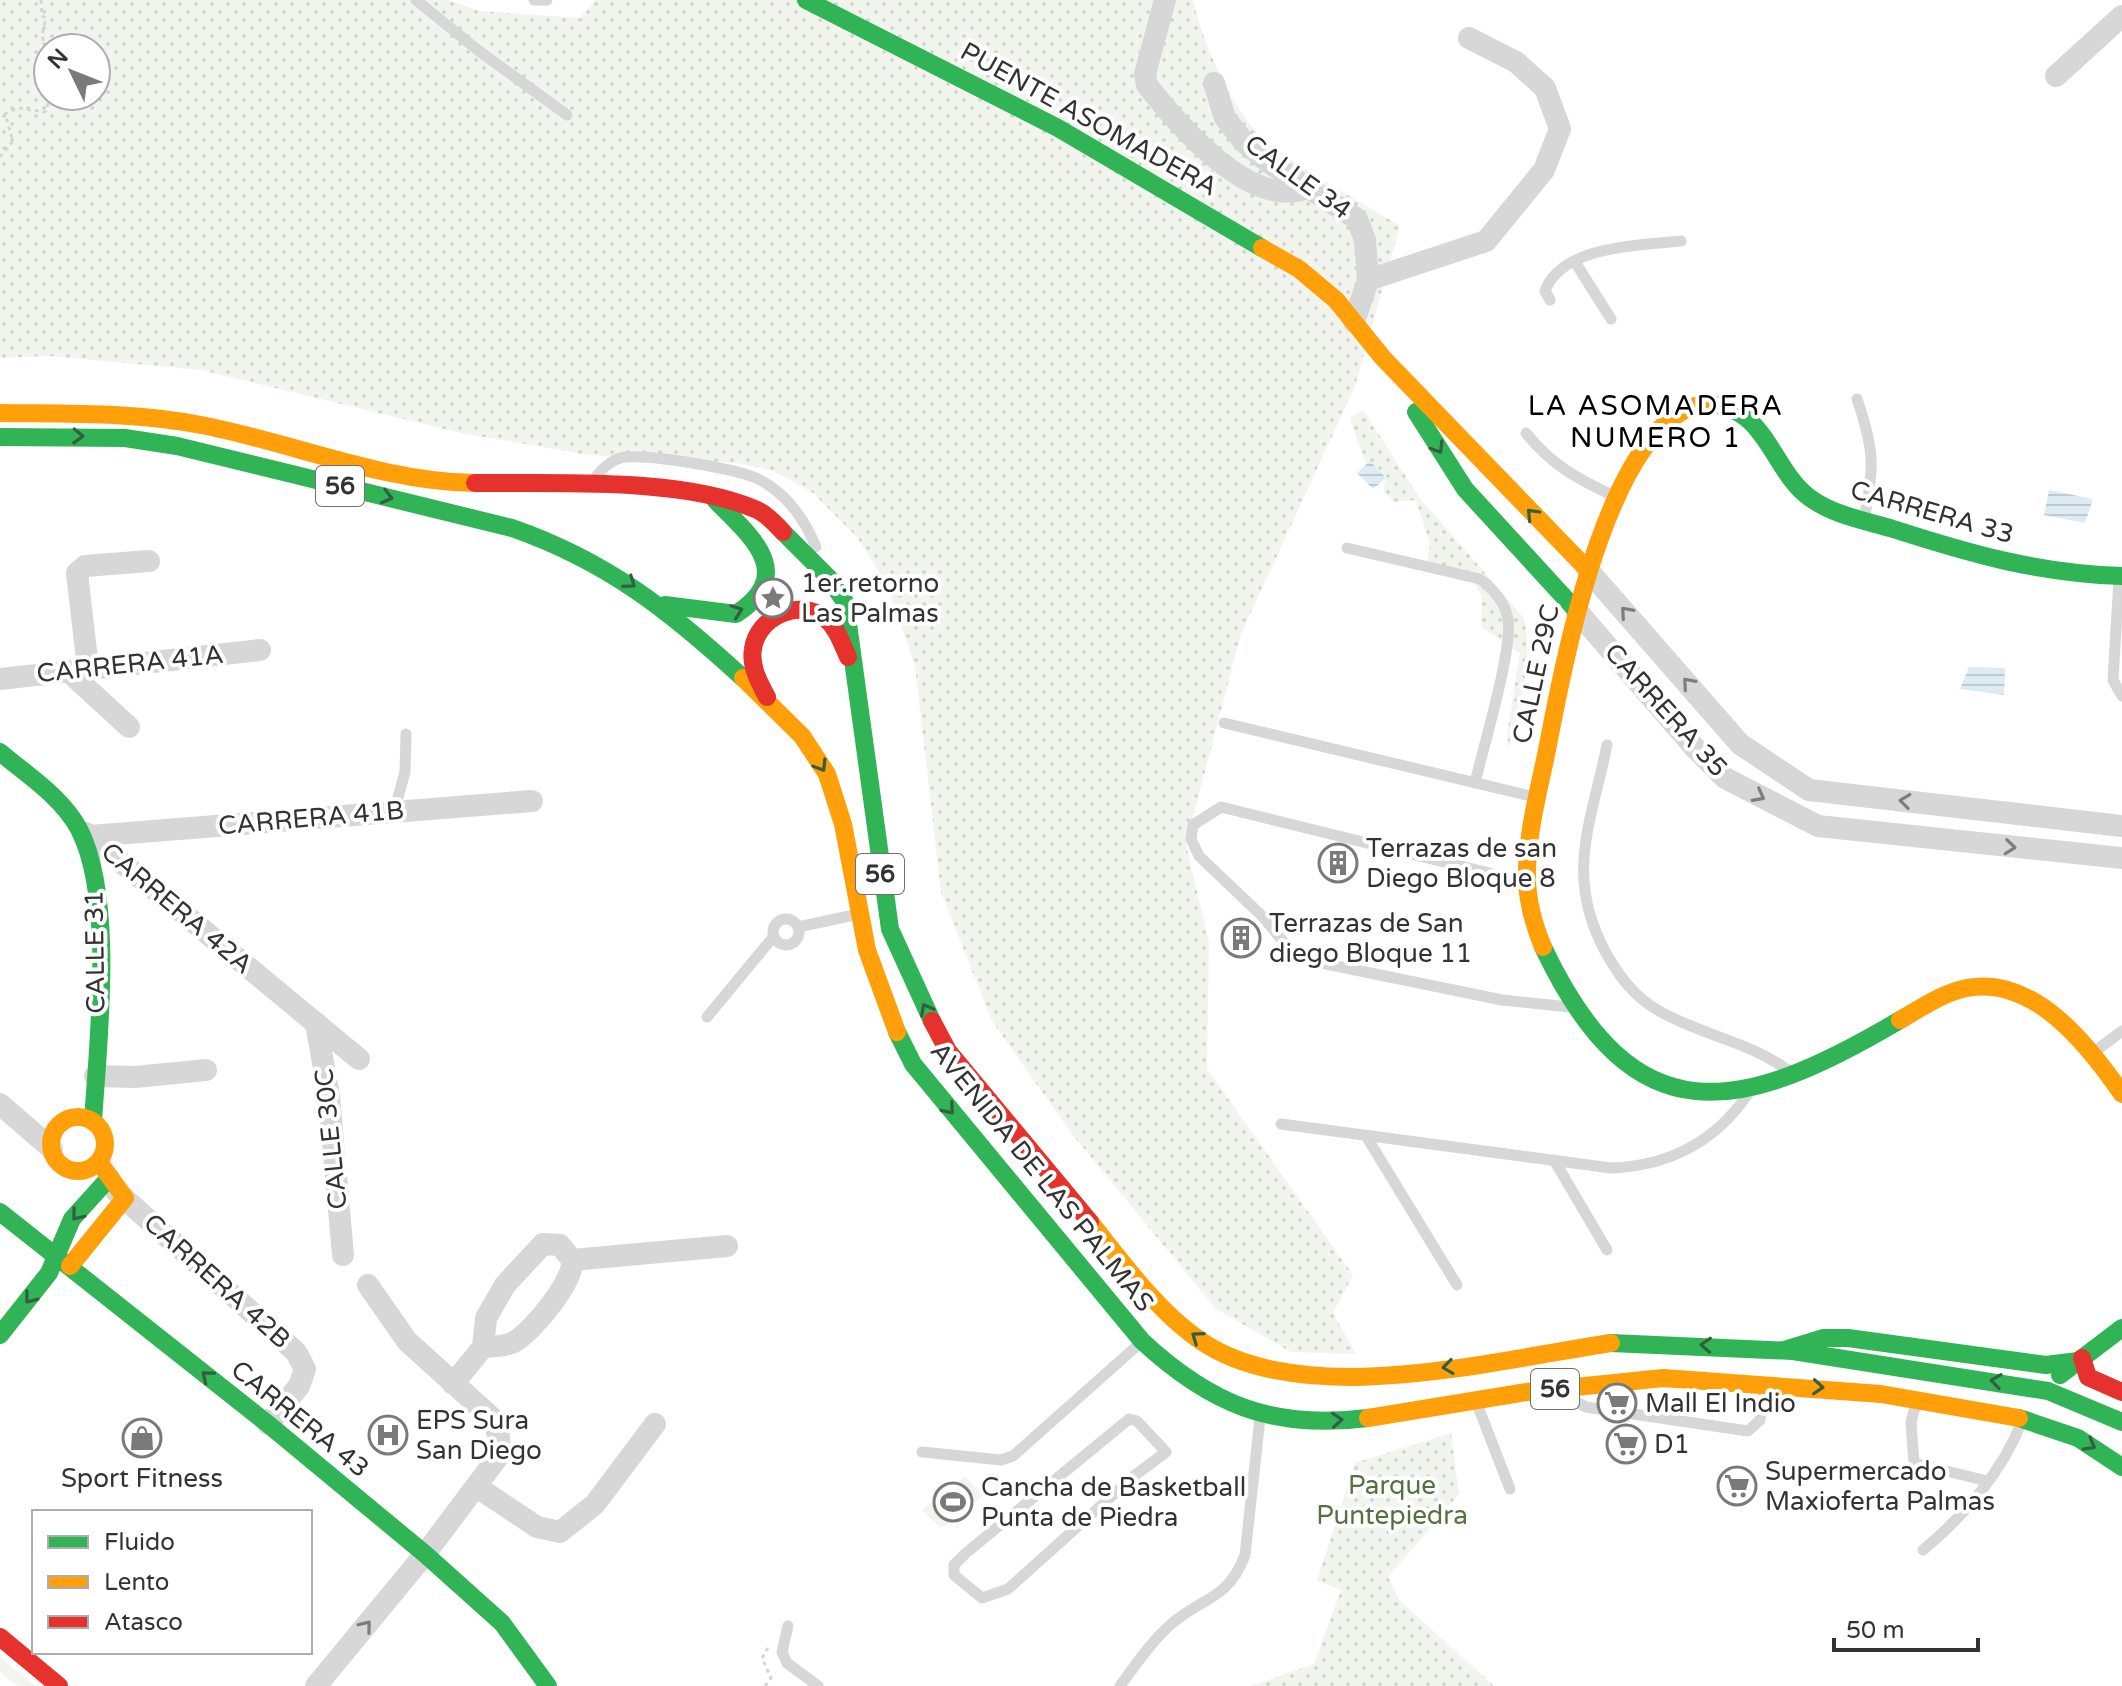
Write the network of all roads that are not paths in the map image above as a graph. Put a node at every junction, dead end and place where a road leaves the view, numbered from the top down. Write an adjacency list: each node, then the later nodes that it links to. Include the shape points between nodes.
1 (416, 0): 10 (lane)
2 (534, 0): 3 (lane)
3 (547, 0)
4 (806, 0): 15 (main road, PUENTE ASOMADERA, via 1058,128 1258,243)
5 (1165, 0): 11 (street, via 1145,74 1147,85 1239,178 1284,194)
6 (2122, 16): 8 (street)
7 (1469, 38): 14 (street, via 1516,62 1545,88 1560,129 1544,170 1486,241)
8 (2056, 76)
9 (1214, 83): 11 (street, CALLE 34, via 1225,118 1244,142)
10 (567, 115)
11 (1309, 187): 14 (street, CALLE 34, via 1357,219 1365,240)
12 (1681, 241): 13 (lane, via 1595,250)
13 (1575, 262): 16 (lane, via 1549,282 1545,291); 17 (lane)
14 (1368, 280): 18 (street, CALLE 34)
15 (1336, 300): 18 (main road, CARRERA 35)
16 (1550, 300)
17 (1611, 319)
18 (1354, 322): 19 (main road, CARRERA 35)
19 (1383, 358): 31 (main road, CARRERA 35, one-way to 19); 35 (main road, CARRERA 35, one-way to 35, via 1465,489)
20 (1857, 399): 28 (lane, via 1871,441 1872,478)
21 (0, 413): 25 (main road, AVENIDA DE LAS PALMAS / 56, via 133,414 454,483)
22 (1526, 433): 26 (lane, via 1564,472)
23 (1764, 435): 26 (main road, CALLE 29C, via 1740,415 1696,404 1667,426); 28 (main road, CARRERA 33, via 1799,490 1825,508)
24 (0, 437): 34 (main road, AVENIDA DE LAS PALMAS / 56, one-way to 34, via 125,438 177,446 512,528 598,561)
25 (591, 484): 27 (main road, AVENIDA DE LAS PALMAS / 56); 33 (lane, via 602,469 625,457 755,478 804,517)
26 (1614, 496): 31 (main road, CALLE 29C)
27 (713, 497): 33 (main road, AVENIDA DE LAS PALMAS / 56, via 756,509); 34 (main road, one-way to 27, via 726,616 744,610 765,589 768,568 754,540)
28 (1864, 520): 32 (main road, CARRERA 33, via 2053,573)
29 (1347, 548): 49 (lane, via 1480,579 1504,607 1509,621 1505,652)
30 (149, 561): 38 (street, via 85,566 77,573)
31 (1587, 569): 35 (main road, CALLE 29C); 37 (street, CARRERA 35, one-way to 31)
32 (2121, 576): 42 (lane, via 2113,680)
33 (828, 577): 39 (main road, AVENIDA DE LAS PALMAS / 56, via 845,602)
34 (661, 604): 43 (main road, AVENIDA DE LAS PALMAS / 56)
35 (1576, 610): 41 (street, CARRERA 35); 50 (main road, CALLE 29C)
36 (260, 650): 38 (street, CARRERA 41A)
37 (1664, 656): 41 (street); 53 (street, CARRERA 35, one-way to 37, via 1809,790 1740,744)
38 (78, 669): 40 (street, CARRERA 41A); 45 (street)
39 (855, 672): 43 (main road, via 826,620 793,608 775,617 754,642 758,681); 89 (main road, AVENIDA DE LAS PALMAS / 56, one-way to 39, via 1625,1341 1404,1374 1330,1379 1241,1362 1201,1341 1149,1294 948,1051 923,1004 890,929)
40 (0, 679)
41 (1642, 686): 55 (street, CARRERA 35, one-way to 55, via 1725,778 1818,826)
42 (2122, 696)
43 (772, 706): 57 (main road, AVENIDA DE LAS PALMAS / 56, one-way to 57, via 800,733 827,773 846,837)
44 (1224, 723): 49 (lane)
45 (129, 727)
46 (406, 734): 52 (lane, via 405,772)
47 (1607, 745): 65 (lane, via 1582,867 1583,892 1591,925 1624,985 1644,1003 1744,1044)
48 (0, 752): 54 (main road, CARRERA 42A)
49 (1475, 783): 50 (lane)
50 (1537, 798): 56 (main road, CALLE 29C)
51 (532, 801): 52 (street, CARRERA 41B)
52 (394, 812): 54 (street, CARRERA 41B)
53 (2122, 826)
54 (84, 831): 60 (street, CARRERA 42A); 66 (main road, CALLE 31, via 98,907)
55 (2122, 858)
56 (1527, 883): 58 (main road, CALLE 29C, via 1539,937); 58 (lane, via 1221,807 1193,825 1191,839 1199,856 1297,958 1502,1000)
57 (859, 913): 59 (lane, via 798,927 790,919 779,921 774,936); 87 (main road, AVENIDA DE LAS PALMAS / 56, one-way to 87, via 875,982 913,1064)
58 (1574, 1008): 67 (main road, CALLE 29C, via 1608,1048 1645,1076 1681,1091)
59 (707, 1017)
60 (316, 1023): 63 (street, CARRERA 42A); 80 (street, CALLE 30C, via 329,1096)
61 (2122, 1031): 62 (lane)
62 (2091, 1055): 65 (main road, CALLE 29C, via 2027,997 1974,987 1943,995); 68 (main road, CALLE 29C)
63 (359, 1059)
64 (206, 1070): 66 (street)
65 (1795, 1075): 67 (main road, CALLE 29C)
66 (95, 1078): 70 (main road, CALLE 31)
67 (1752, 1088): 74 (lane, via 1704,1140 1670,1158 1611,1168)
68 (2122, 1094)
69 (0, 1104): 73 (street)
70 (84, 1119): 73 (main road, via 57,1128); 75 (main road, via 105,1140)
71 (1281, 1124): 72 (lane)
72 (1366, 1136): 74 (lane); 84 (lane)
73 (52, 1149): 75 (main road, via 62,1166)
74 (1554, 1160): 79 (lane)
75 (105, 1174): 76 (street, CARRERA 42B); 82 (main road, one-way to 82, via 72,1219)
76 (125, 1198): 82 (main road); 101 (street, CARRERA 42B, via 296,1352 305,1369 299,1386)
77 (0, 1212): 82 (main road, CARRERA 43)
78 (727, 1246): 81 (street)
79 (1607, 1250)
80 (343, 1255)
81 (572, 1260): 88 (street, via 569,1281 525,1334 510,1344); 88 (street, via 560,1245 536,1249 490,1311)
82 (63, 1262): 86 (main road, one-way to 86); 101 (main road, CARRERA 43, one-way to 82)
83 (368, 1285): 92 (street, via 407,1341)
84 (1457, 1285)
85 (2122, 1328): 90 (main road)
86 (0, 1335)
87 (1142, 1341): 97 (main road, AVENIDA DE LAS PALMAS / 56, via 1202,1391); 104 (lane, via 1013,1456 1001,1460)
88 (483, 1347): 92 (street)
89 (1788, 1350): 90 (main road, via 1823,1338 1848,1338 2046,1365); 100 (main road, AVENIDA DE LAS PALMAS / 56, one-way to 89, bridge, via 2048,1391)
90 (2080, 1360): 94 (main road, via 2088,1377); 98 (main road)
91 (1765, 1383): 93 (main road, AVENIDA DE LAS PALMAS / 56, via 1642,1379); 93 (lane, via 1760,1420 1754,1429 1742,1431 1586,1407); 96 (main road, AVENIDA DE LAS PALMAS / 56, one-way to 96)
92 (453, 1384): 107 (street, via 492,1418 499,1437 498,1457)
93 (1556, 1389): 95 (main road, AVENIDA DE LAS PALMAS / 56)
94 (2122, 1392)
95 (1476, 1400): 97 (main road, AVENIDA DE LAS PALMAS / 56, one-way to 95, via 1332,1420); 108 (lane)
96 (1917, 1400): 98 (main road, AVENIDA DE LAS PALMAS / 56); 106 (lane, via 1911,1422 1914,1463)
97 (1260, 1414): 118 (lane, via 1239,1571 1220,1596 1167,1627)
98 (2002, 1416): 99 (main road, AVENIDA DE LAS PALMAS / 56)
99 (2023, 1420): 105 (main road, AVENIDA DE LAS PALMAS / 56, one-way to 105, via 2089,1443); 106 (lane)
100 (2122, 1422)
101 (268, 1424): 110 (main road, CARRERA 43)
102 (655, 1424): 107 (street, via 595,1504 560,1532 537,1527)
103 (2122, 1438): 105 (main road)
104 (922, 1452)
105 (2121, 1466)
106 (1987, 1481): 109 (lane)
107 (477, 1487): 110 (street)
108 (1510, 1489)
109 (1923, 1550)
110 (425, 1554): 115 (street, one-way to 110); 116 (main road, CARRERA 43, via 502,1623)
111 (954, 1575): 111 (lane, via 982,1598 1008,1589 1166,1452 1137,1421 1123,1422 966,1553 954,1565)
112 (788, 1626): 117 (lane, via 782,1652 787,1663)
113 (0, 1637): 114 (main road)
114 (59, 1686)
115 (316, 1686)
116 (548, 1686)
117 (818, 1686)
118 (1120, 1686)

